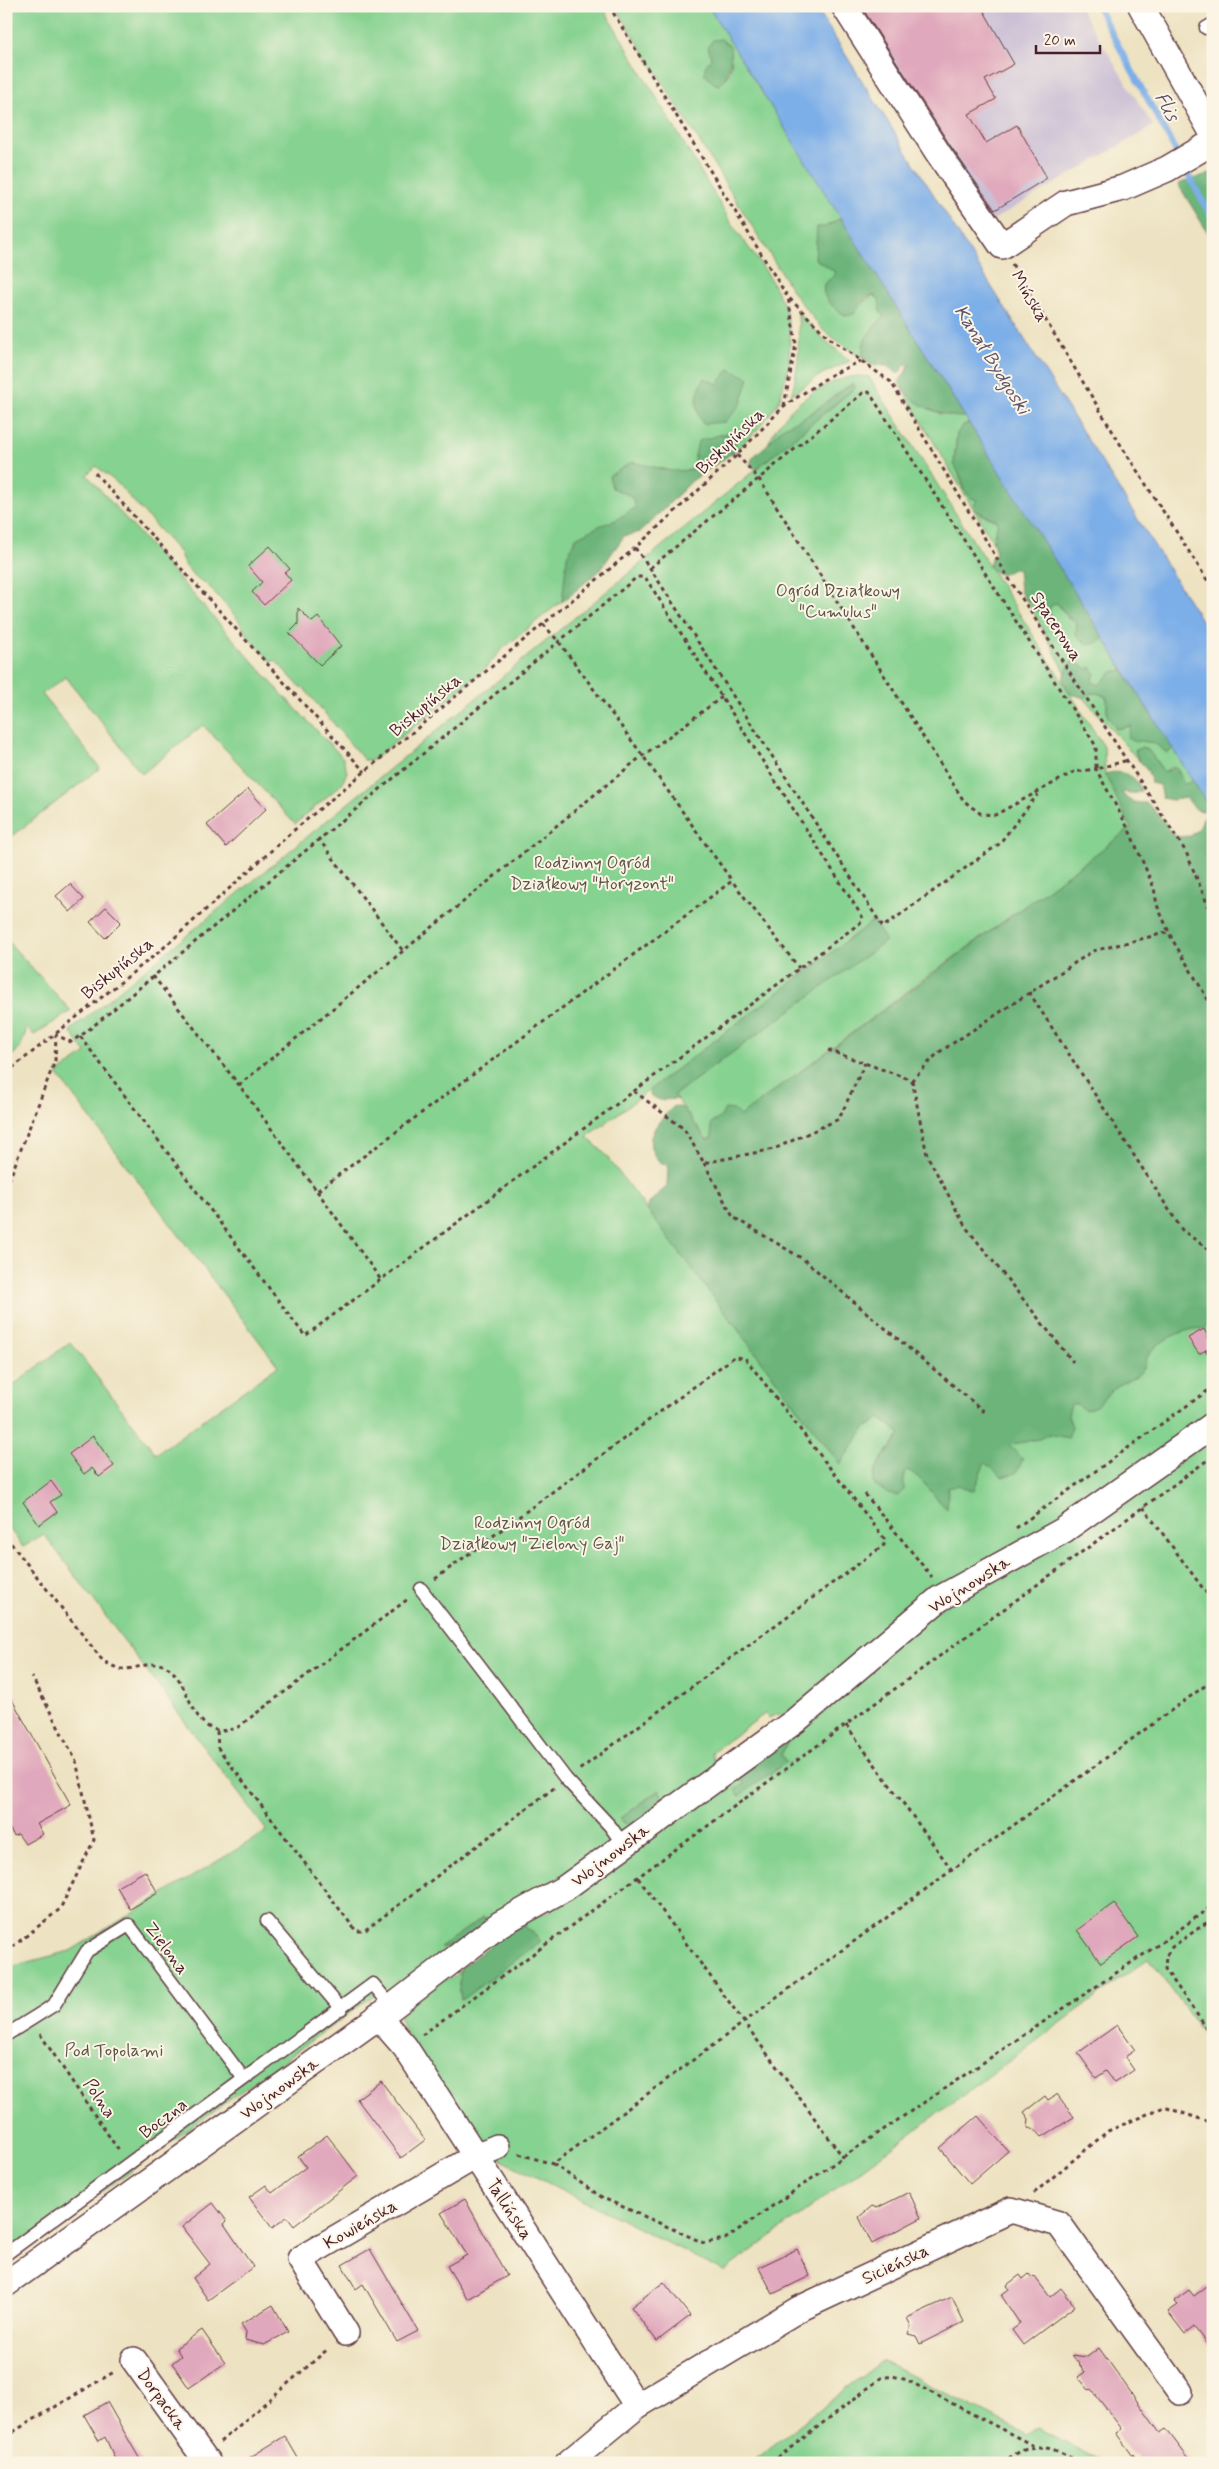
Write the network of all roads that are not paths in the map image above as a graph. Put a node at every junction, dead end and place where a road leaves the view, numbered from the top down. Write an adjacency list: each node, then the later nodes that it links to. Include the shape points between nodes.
1 (844, 6): 4 (street, via 1002,246 1066,203 1123,188 1167,169)
2 (1141, 6): 3 (street)
3 (1213, 134)
4 (1213, 142)
5 (1213, 1425): 7 (street, Wojnowska, via 1064,1530 939,1599 795,1721)
6 (421, 1589): 7 (lane, via 566,1779)
7 (623, 1844): 10 (street, Wojnowska, via 565,1888 500,1924)
8 (267, 1921): 9 (lane)
9 (341, 2009): 10 (lane, Boczna, via 373,1984); 12 (lane, Boczna)
10 (385, 2012): 13 (street, Tallińska, via 405,2047); 15 (street, Wojnowska)
11 (6, 2035): 12 (lane, Zielona, via 54,2005 86,1951 129,1925)
12 (244, 2079): 14 (lane, Boczna, via 130,2166)
13 (486, 2152): 16 (street, Kowieńska, via 300,2259); 19 (street, Tallińska)
14 (6, 2254)
15 (6, 2284)
16 (346, 2333)
17 (134, 2360): 20 (street, Dorpacka)
18 (1180, 2392): 19 (street, Sicieńska, via 1059,2224 1011,2210 800,2309)
19 (637, 2406): 21 (street, Sicieńska)
20 (206, 2459)
21 (568, 2463)

